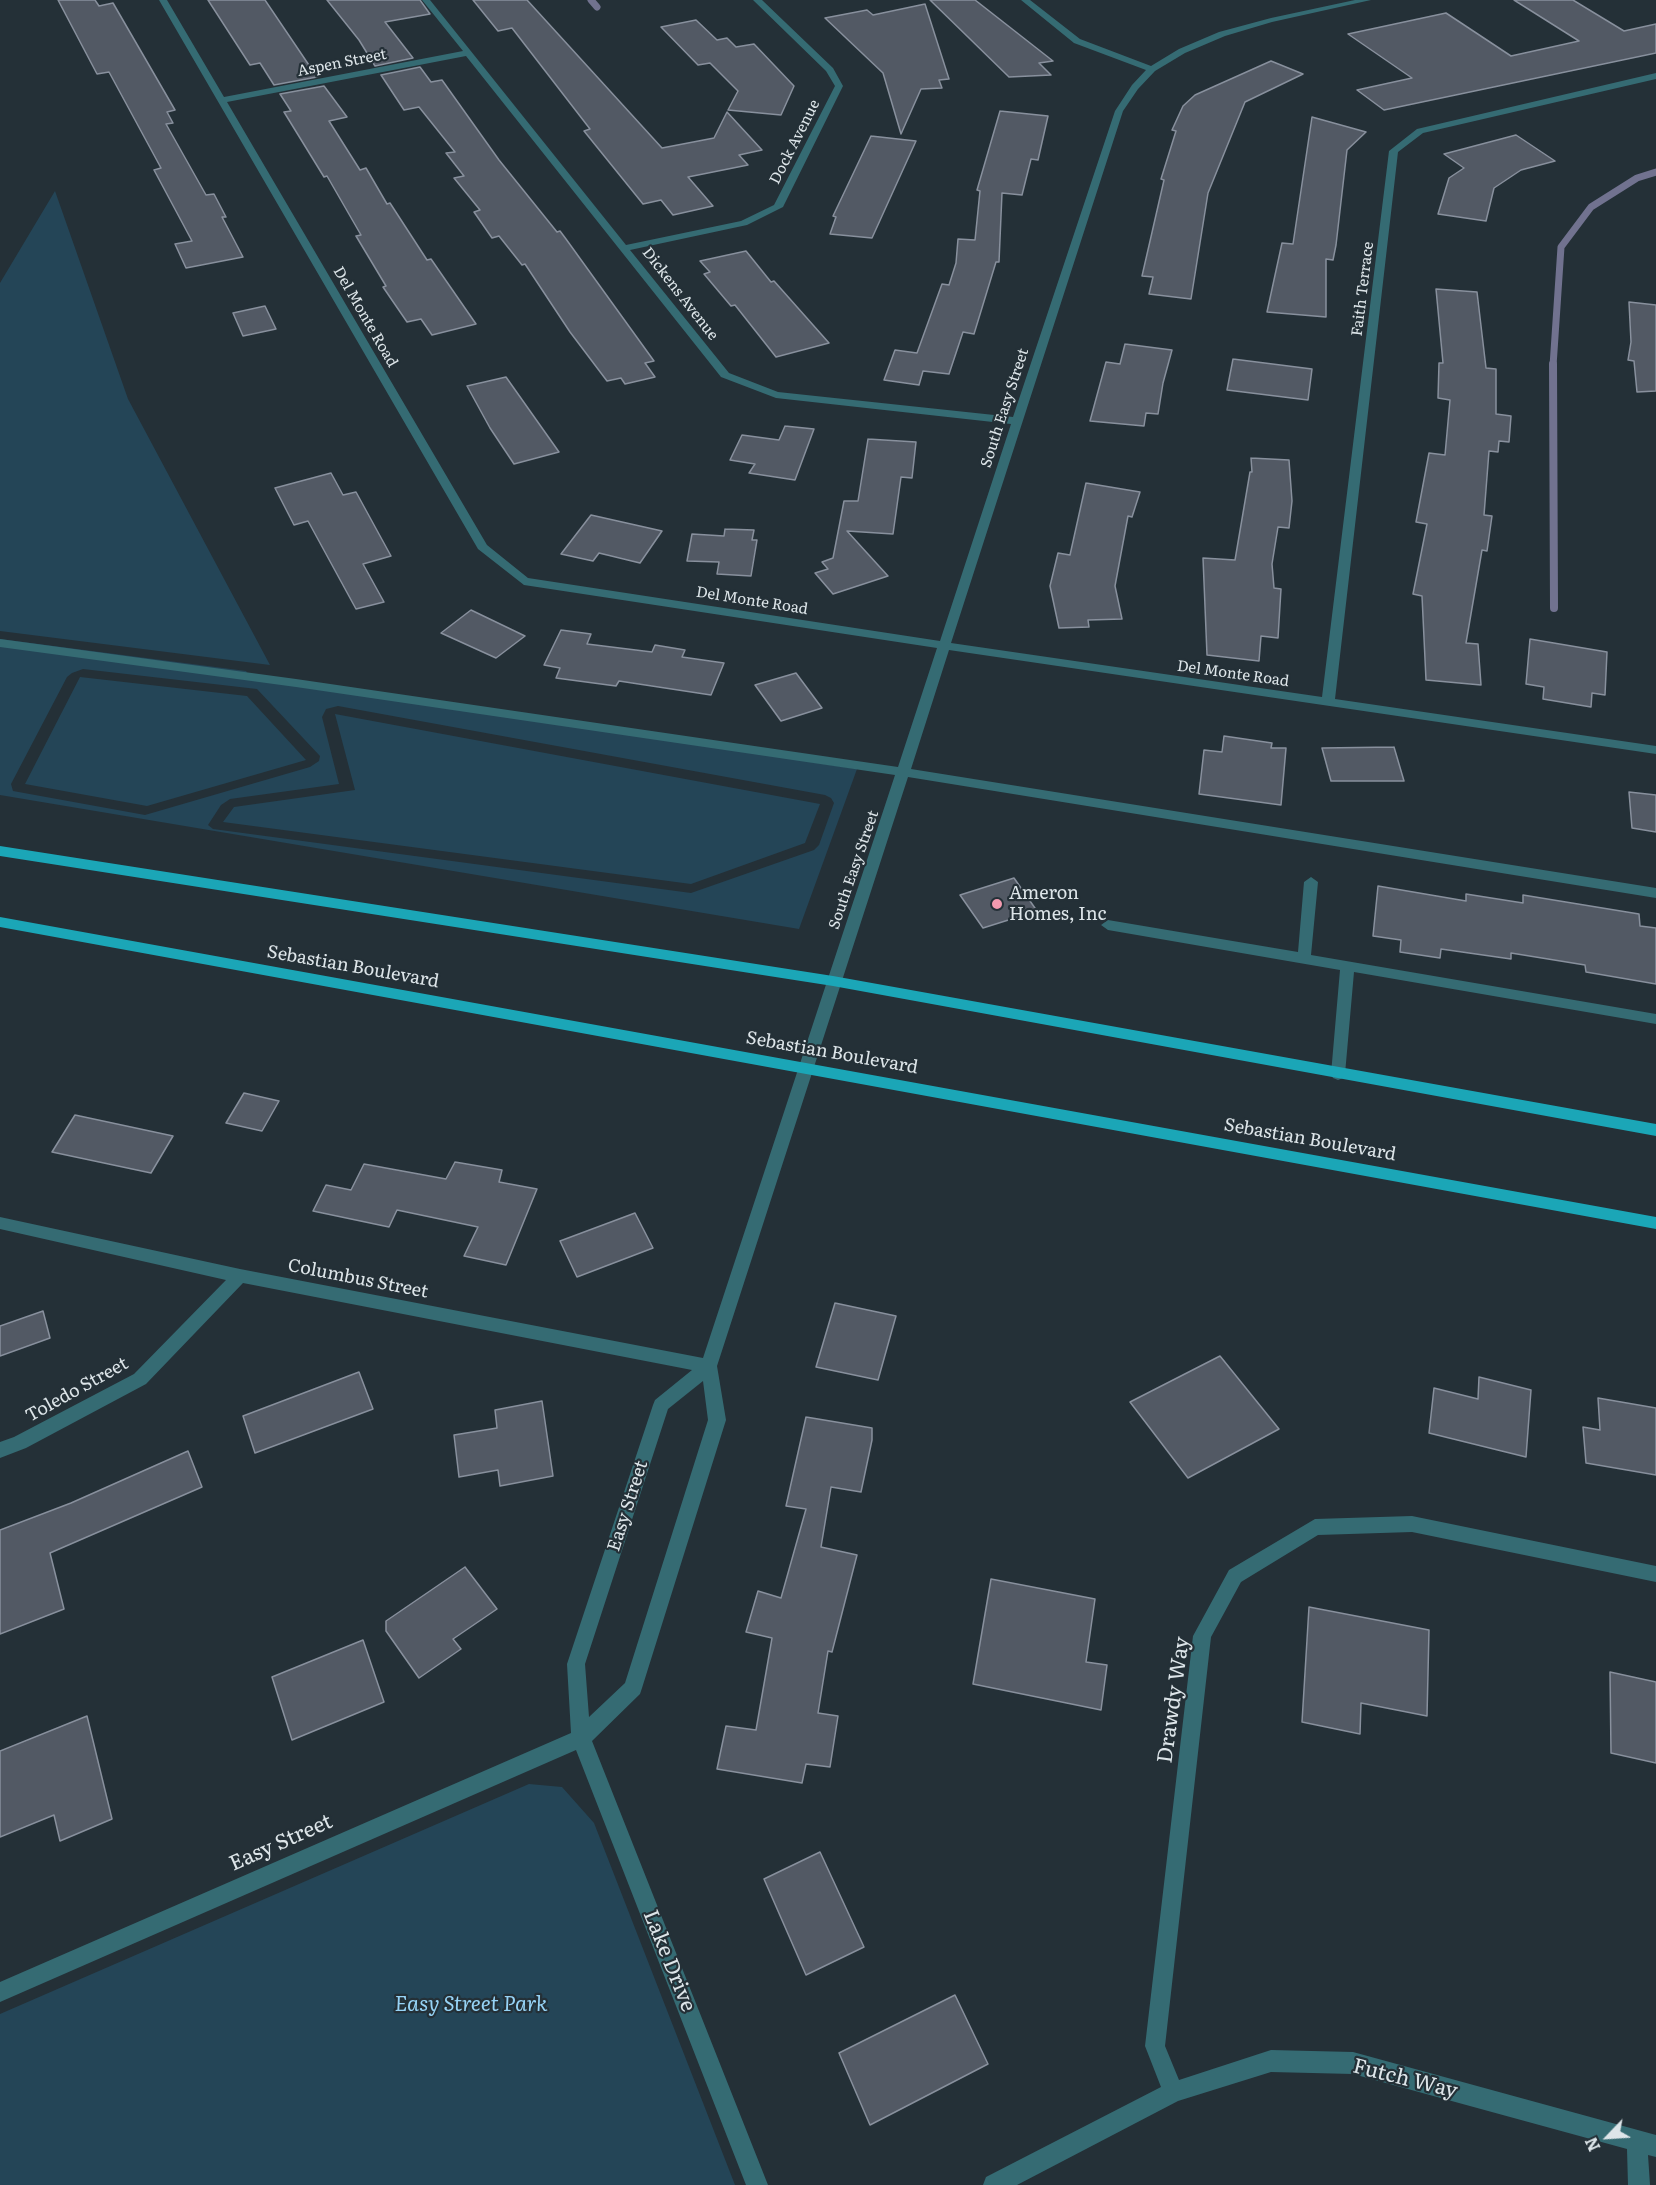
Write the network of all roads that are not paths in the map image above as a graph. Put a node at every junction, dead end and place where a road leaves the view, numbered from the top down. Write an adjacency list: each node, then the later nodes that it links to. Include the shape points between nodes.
1 (163, 0): 9 (street, Del Monte Road)
2 (426, 0): 6 (street, Dickens Avenue)
3 (757, 0): 10 (street, Dock Avenue, via 830,70 839,86 778,207 744,223)
4 (1025, 0): 7 (street, via 1077,41)
5 (1366, 0): 7 (street, South Easy Street, via 1222,34)
6 (468, 53): 9 (street, Aspen Street); 10 (street, Dickens Avenue)
7 (1152, 69): 11 (street, South Easy Street, via 1119,111)
8 (1656, 76): 14 (street, Faith Terrace, via 1420,131 1394,151)
9 (222, 100): 13 (street, Del Monte Road, via 482,547 525,581)
10 (625, 248): 11 (street, Dickens Avenue, via 725,375 776,394)
11 (1016, 422): 13 (street, South Easy Street)
12 (0, 643): 16 (street)
13 (945, 646): 14 (street, Del Monte Road); 16 (street, South Easy Street)
14 (1328, 703): 15 (street, Del Monte Road)
15 (1656, 750)
16 (903, 772): 19 (street); 24 (street, South Easy Street)
17 (0, 852): 24 (main road)
18 (1311, 882): 22 (street)
19 (1656, 893)
20 (0, 922): 26 (main road, Sebastian Boulevard)
21 (1108, 925): 22 (street)
22 (1304, 959): 23 (street)
23 (1347, 966): 25 (street); 27 (street)
24 (833, 981): 26 (street, Easy Street); 27 (main road)
25 (1656, 1019)
26 (805, 1068): 30 (main road, Sebastian Boulevard); 32 (street, Easy Street)
27 (1338, 1074): 28 (main road)
28 (1656, 1130)
29 (0, 1223): 31 (street, Columbus Street)
30 (1656, 1223)
31 (240, 1276): 32 (street, Columbus Street); 33 (street, Toledo Street, via 140,1379)
32 (709, 1366): 35 (street, Easy Street, via 717,1420 633,1688); 35 (street, Easy Street, via 661,1405 576,1664)
33 (0, 1450)
34 (1656, 1574): 37 (street, Drawdy Way, via 1412,1524 1315,1527 1235,1576 1202,1636 1155,2046)
35 (580, 1738): 36 (street, Easy Street); 39 (street, Lake Drive)
36 (0, 1992)
37 (1174, 2092): 38 (street, Futch Way, via 1271,2061 1353,2063); 40 (street, Futch Way)
38 (1646, 2143): 41 (street)
39 (757, 2185)
40 (994, 2185)
41 (1639, 2185)

